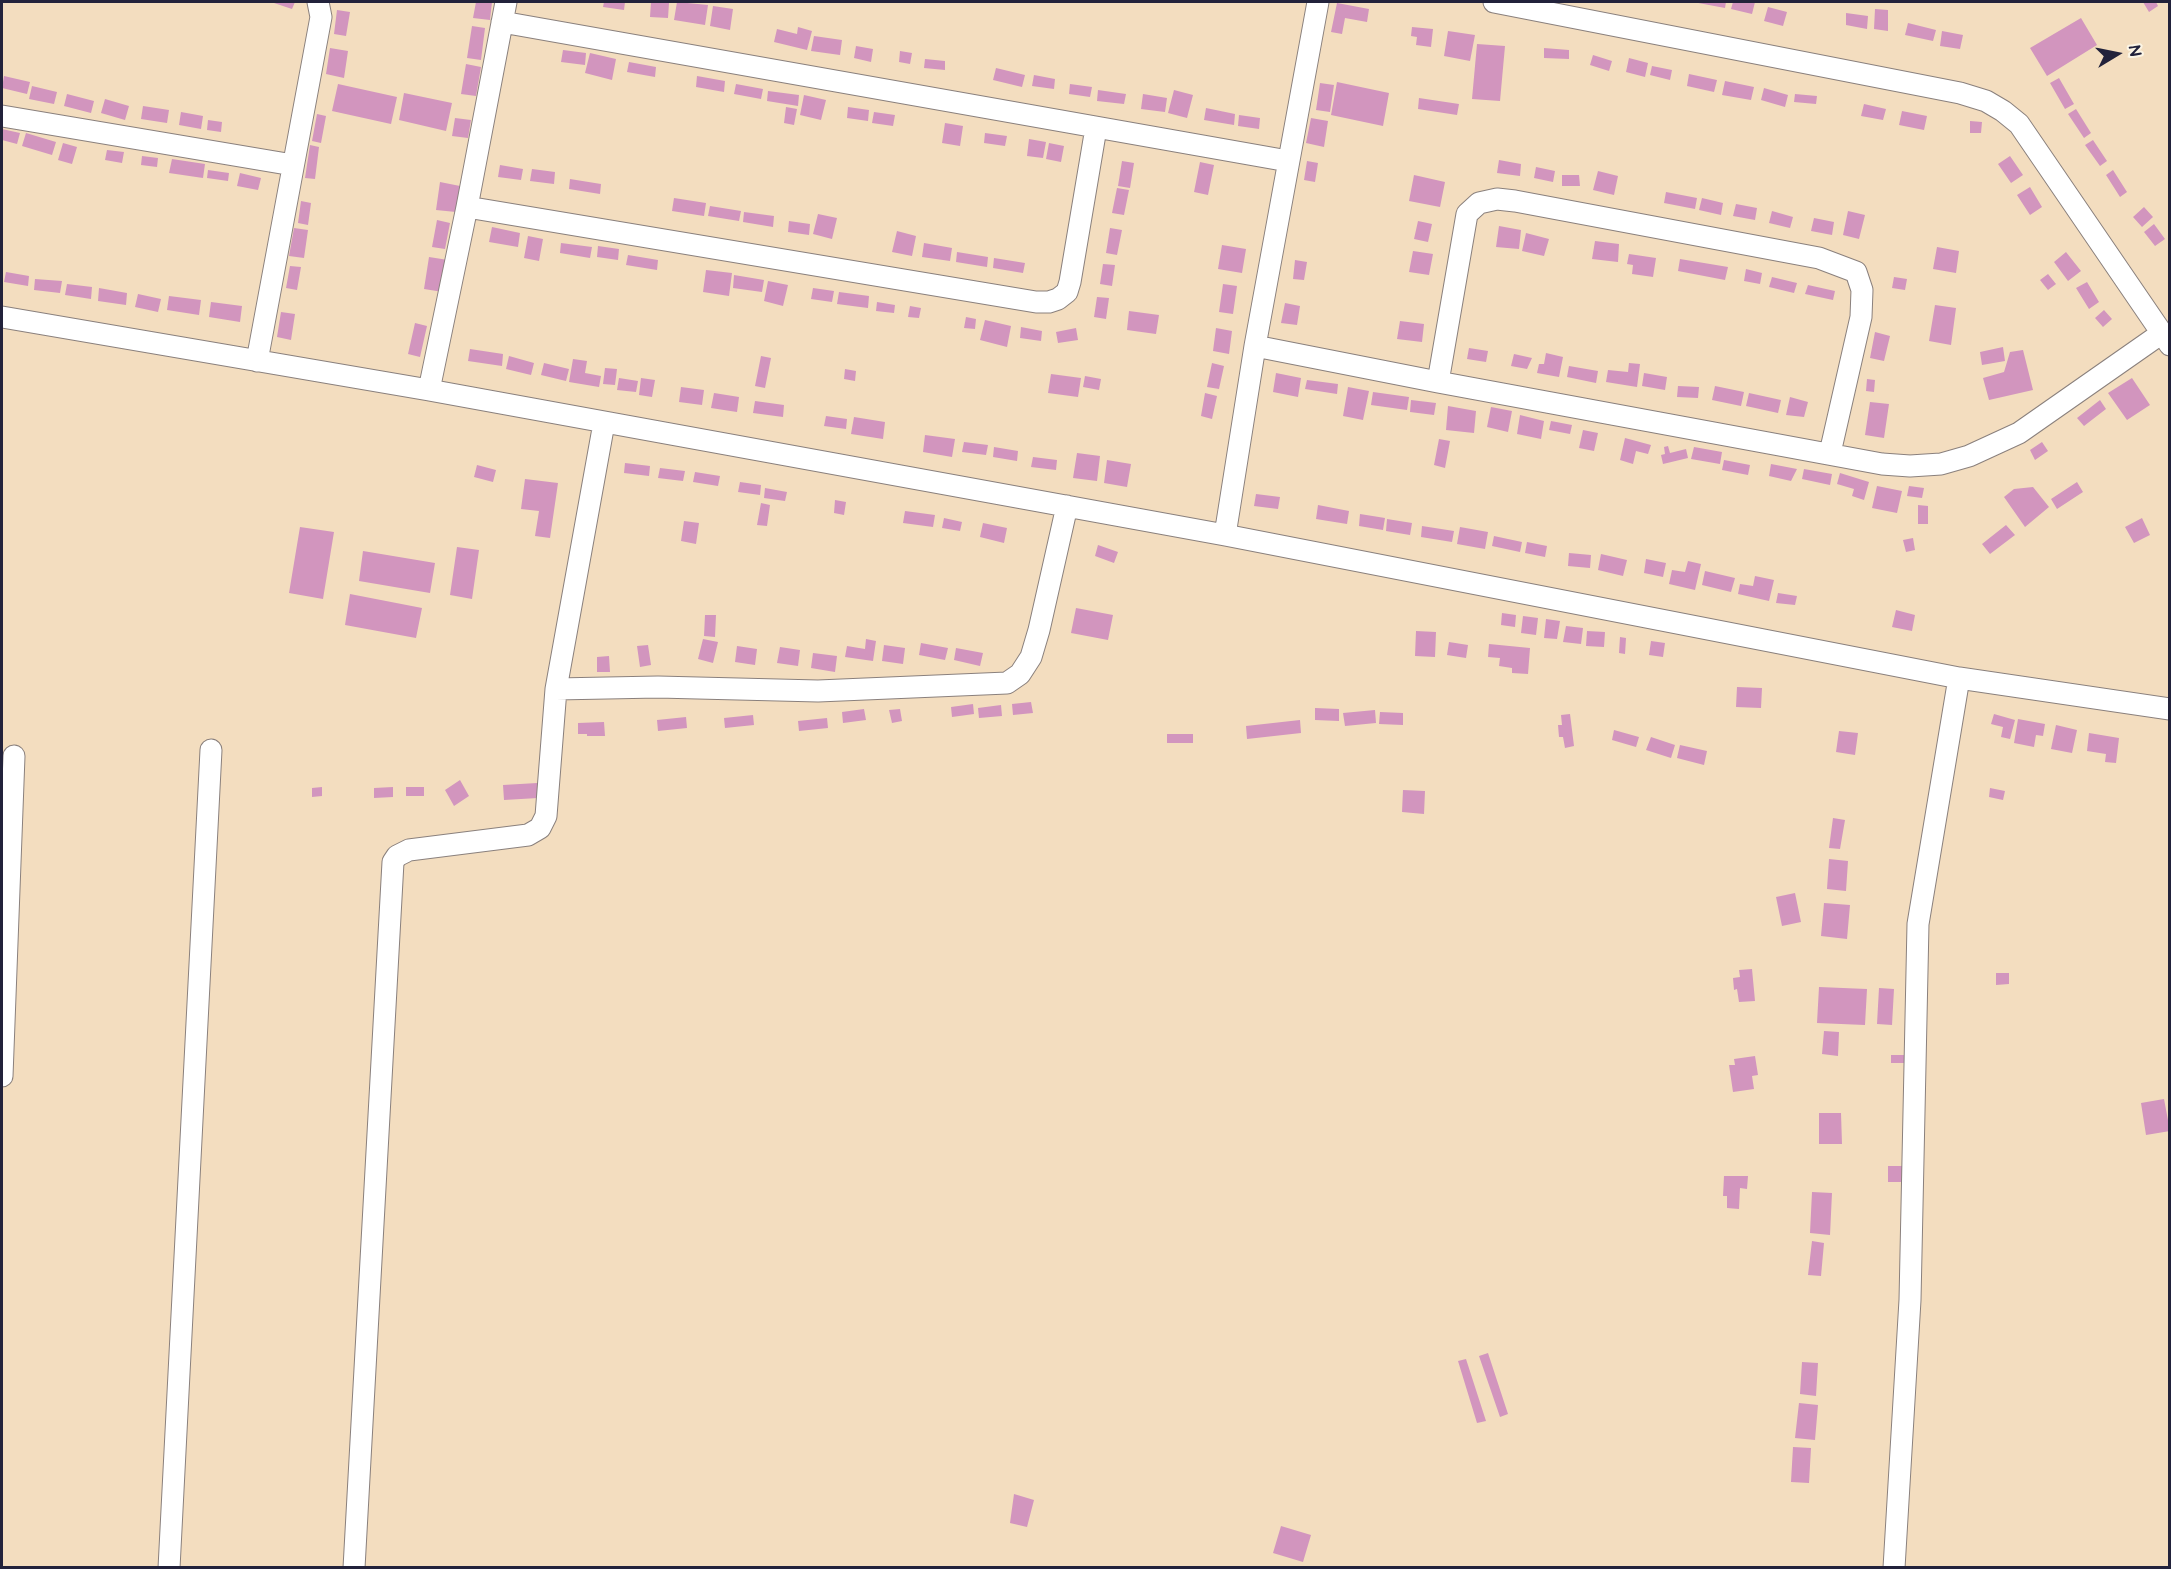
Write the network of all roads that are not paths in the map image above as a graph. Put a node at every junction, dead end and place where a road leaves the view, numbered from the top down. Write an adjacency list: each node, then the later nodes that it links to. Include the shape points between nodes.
1 (318, 2): 9 (street, via 321,17)
2 (506, 2): 5 (street)
3 (1318, 2): 8 (street)
4 (1494, 2): 12 (street, via 1986,101 2019,124)
5 (502, 22): 7 (street); 10 (street)
6 (2, 116): 9 (street)
7 (1096, 128): 8 (street); 10 (street, via 1070,282 1067,292 1049,302)
8 (1288, 161): 13 (street)
9 (293, 165): 14 (street)
10 (467, 207): 16 (street)
11 (2, 317): 14 (street)
12 (2166, 339): 18 (street, via 2019,433 1970,456 1941,464 1910,466)
13 (1255, 346): 15 (street); 20 (street)
14 (257, 361): 16 (street)
15 (1438, 382): 18 (street); 18 (street, via 1467,214 1479,203 1515,201 1819,258 1856,272 1862,290 1861,317)
16 (429, 390): 17 (street)
17 (604, 423): 19 (street); 22 (street)
18 (1830, 453)
19 (1067, 506): 20 (street); 22 (street, via 1031,657 1020,674 1007,683 819,691)
20 (1225, 535): 21 (street)
21 (1959, 678): 23 (street); 29 (street, via 1918,924 1910,1299)
22 (556, 689): 28 (street, via 546,816 540,828 528,835 409,850 393,862)
23 (2169, 709)
24 (211, 750): 27 (street)
25 (14, 756): 26 (street)
26 (2, 1076)
27 (169, 1568)
28 (354, 1568)
29 (1894, 1568)

